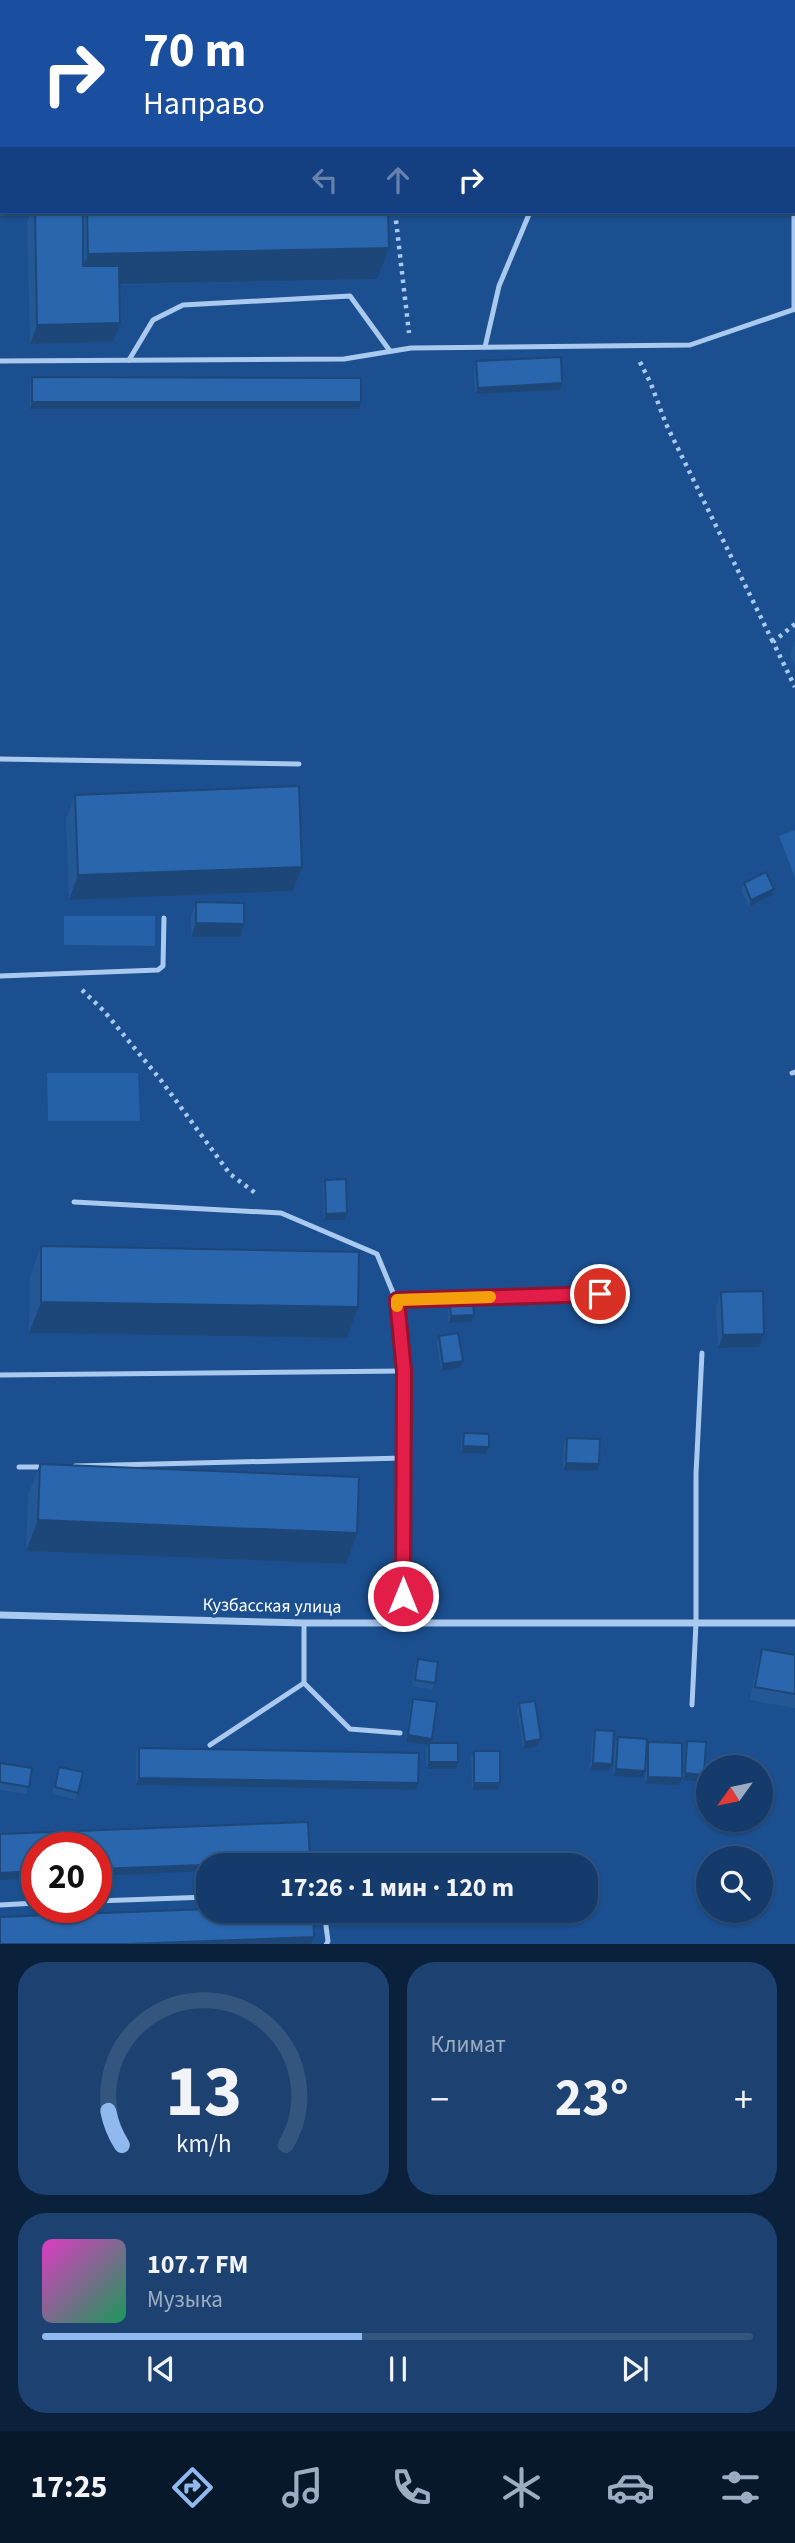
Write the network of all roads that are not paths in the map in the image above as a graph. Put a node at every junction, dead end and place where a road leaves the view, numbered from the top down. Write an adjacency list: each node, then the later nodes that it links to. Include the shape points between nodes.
1 (529, 214): 4 (lane, via 499,286)
2 (794, 214): 3 (lane)
3 (795, 309): 4 (lane, via 690,345)
4 (485, 347): 5 (lane)
5 (390, 351): 6 (lane, via 344,359); 6 (lane, via 350,296 183,305 153,320)
6 (130, 360): 7 (lane)
7 (0, 361)
8 (0, 759): 9 (lane)
9 (299, 764)
10 (164, 918): 11 (lane, via 163,966 158,970)
11 (0, 976)
12 (74, 1202): 14 (lane, via 281,1213 377,1254)
13 (600, 1294): 14 (lane)
14 (397, 1300): 16 (lane)
15 (702, 1353): 25 (lane)
16 (404, 1371): 17 (lane); 18 (lane)
17 (0, 1375)
18 (403, 1458): 20 (lane); 24 (lane)
19 (47, 1466): 21 (lane)
20 (74, 1466)
21 (19, 1467)
22 (0, 1615): 23 (street, Кузбасская улица)
23 (304, 1623): 24 (street, Кузбасская улица); 27 (lane)
24 (403, 1623): 25 (street, Кузбасская улица)
25 (696, 1623): 26 (street, Кузбасская улица); 28 (lane)
26 (795, 1623)
27 (304, 1683): 29 (lane, via 349,1729); 30 (lane)
28 (692, 1705)
29 (400, 1733)
30 (210, 1745)
31 (196, 1897): 32 (lane)
32 (112, 1900)
33 (21, 1904): 34 (lane)
34 (0, 1905)
35 (326, 1923): 36 (lane)
36 (326, 1944)

